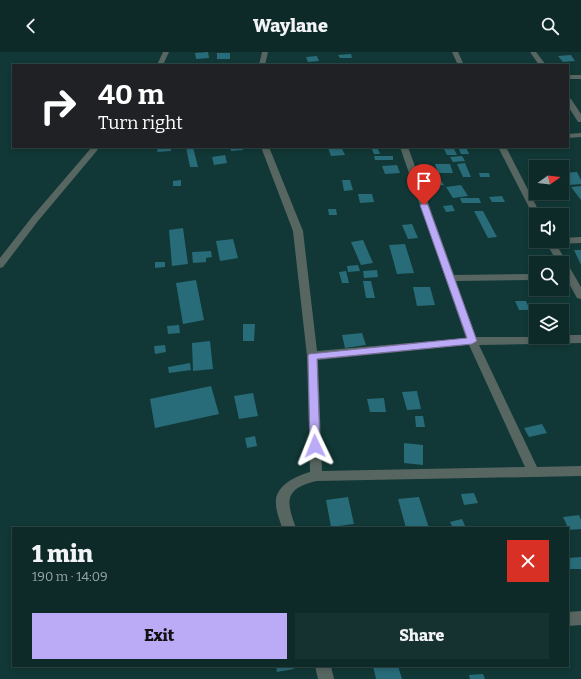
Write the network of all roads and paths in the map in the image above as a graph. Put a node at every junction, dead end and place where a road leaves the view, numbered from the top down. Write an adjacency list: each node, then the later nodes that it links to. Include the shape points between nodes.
1 (166, 52): 5 (street)
2 (264, 52): 6 (street)
3 (455, 52): 7 (street)
4 (533, 52): 8 (street)
5 (160, 64)
6 (262, 64)
7 (461, 64)
8 (541, 64)
9 (569, 77): 10 (street)
10 (581, 77)
11 (569, 102): 12 (street)
12 (581, 120)
13 (569, 136): 14 (street)
14 (581, 136)
15 (95, 148): 22 (street)
16 (266, 148): 29 (street, via 298,231)
17 (404, 148): 24 (street)
18 (503, 148): 19 (street)
19 (533, 208)
20 (569, 240): 21 (street)
21 (581, 240)
22 (0, 265)
23 (529, 277): 24 (street)
24 (450, 278): 28 (street)
25 (569, 280): 26 (street)
26 (581, 296)
27 (581, 339): 28 (street)
28 (472, 341): 29 (street); 30 (street)
29 (312, 356): 32 (street)
30 (533, 471): 31 (street); 32 (street)
31 (581, 471)
32 (316, 476): 33 (street, via 296,482 287,492 282,502)
33 (289, 527)
34 (581, 618): 35 (street)
35 (569, 619)
36 (323, 667): 37 (street)
37 (326, 679)

